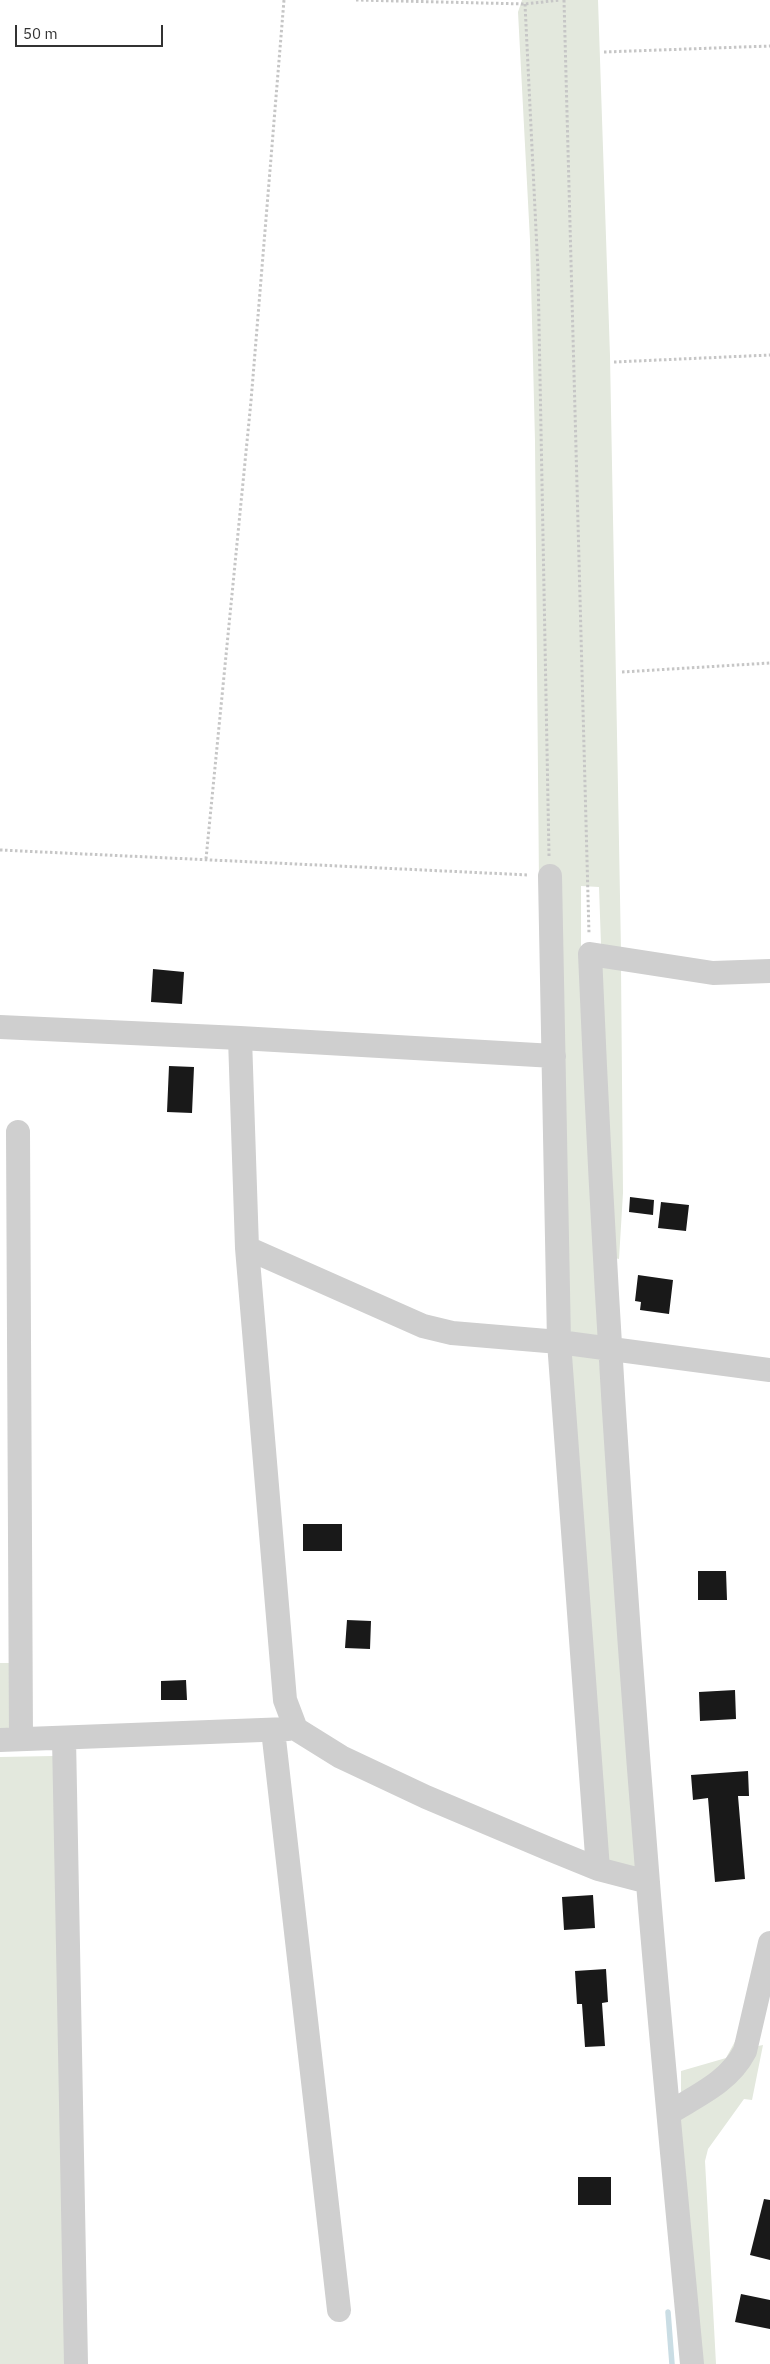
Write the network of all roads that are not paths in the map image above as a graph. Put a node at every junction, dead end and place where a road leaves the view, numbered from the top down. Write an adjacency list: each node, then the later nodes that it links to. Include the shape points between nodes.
1 (550, 876): 5 (street)
2 (770, 971): 9 (street, via 713,973 590,954)
3 (0, 1027): 4 (street)
4 (240, 1038): 5 (street); 7 (street)
5 (554, 1056): 8 (street)
6 (18, 1132): 13 (street)
7 (247, 1248): 8 (street, via 424,1326 452,1334); 11 (street, via 286,1700)
8 (559, 1342): 9 (street); 14 (street)
9 (610, 1348): 10 (street); 15 (street)
10 (770, 1370)
11 (284, 1730): 12 (street); 14 (street, via 426,1797); 18 (street)
12 (64, 1738): 13 (street); 19 (street)
13 (11, 1740)
14 (598, 1869): 15 (street)
15 (648, 1882): 17 (street)
16 (770, 1943): 17 (street, via 745,2051 738,2065 726,2078)
17 (669, 2113): 20 (street)
18 (339, 2310)
19 (76, 2364)
20 (692, 2364)

